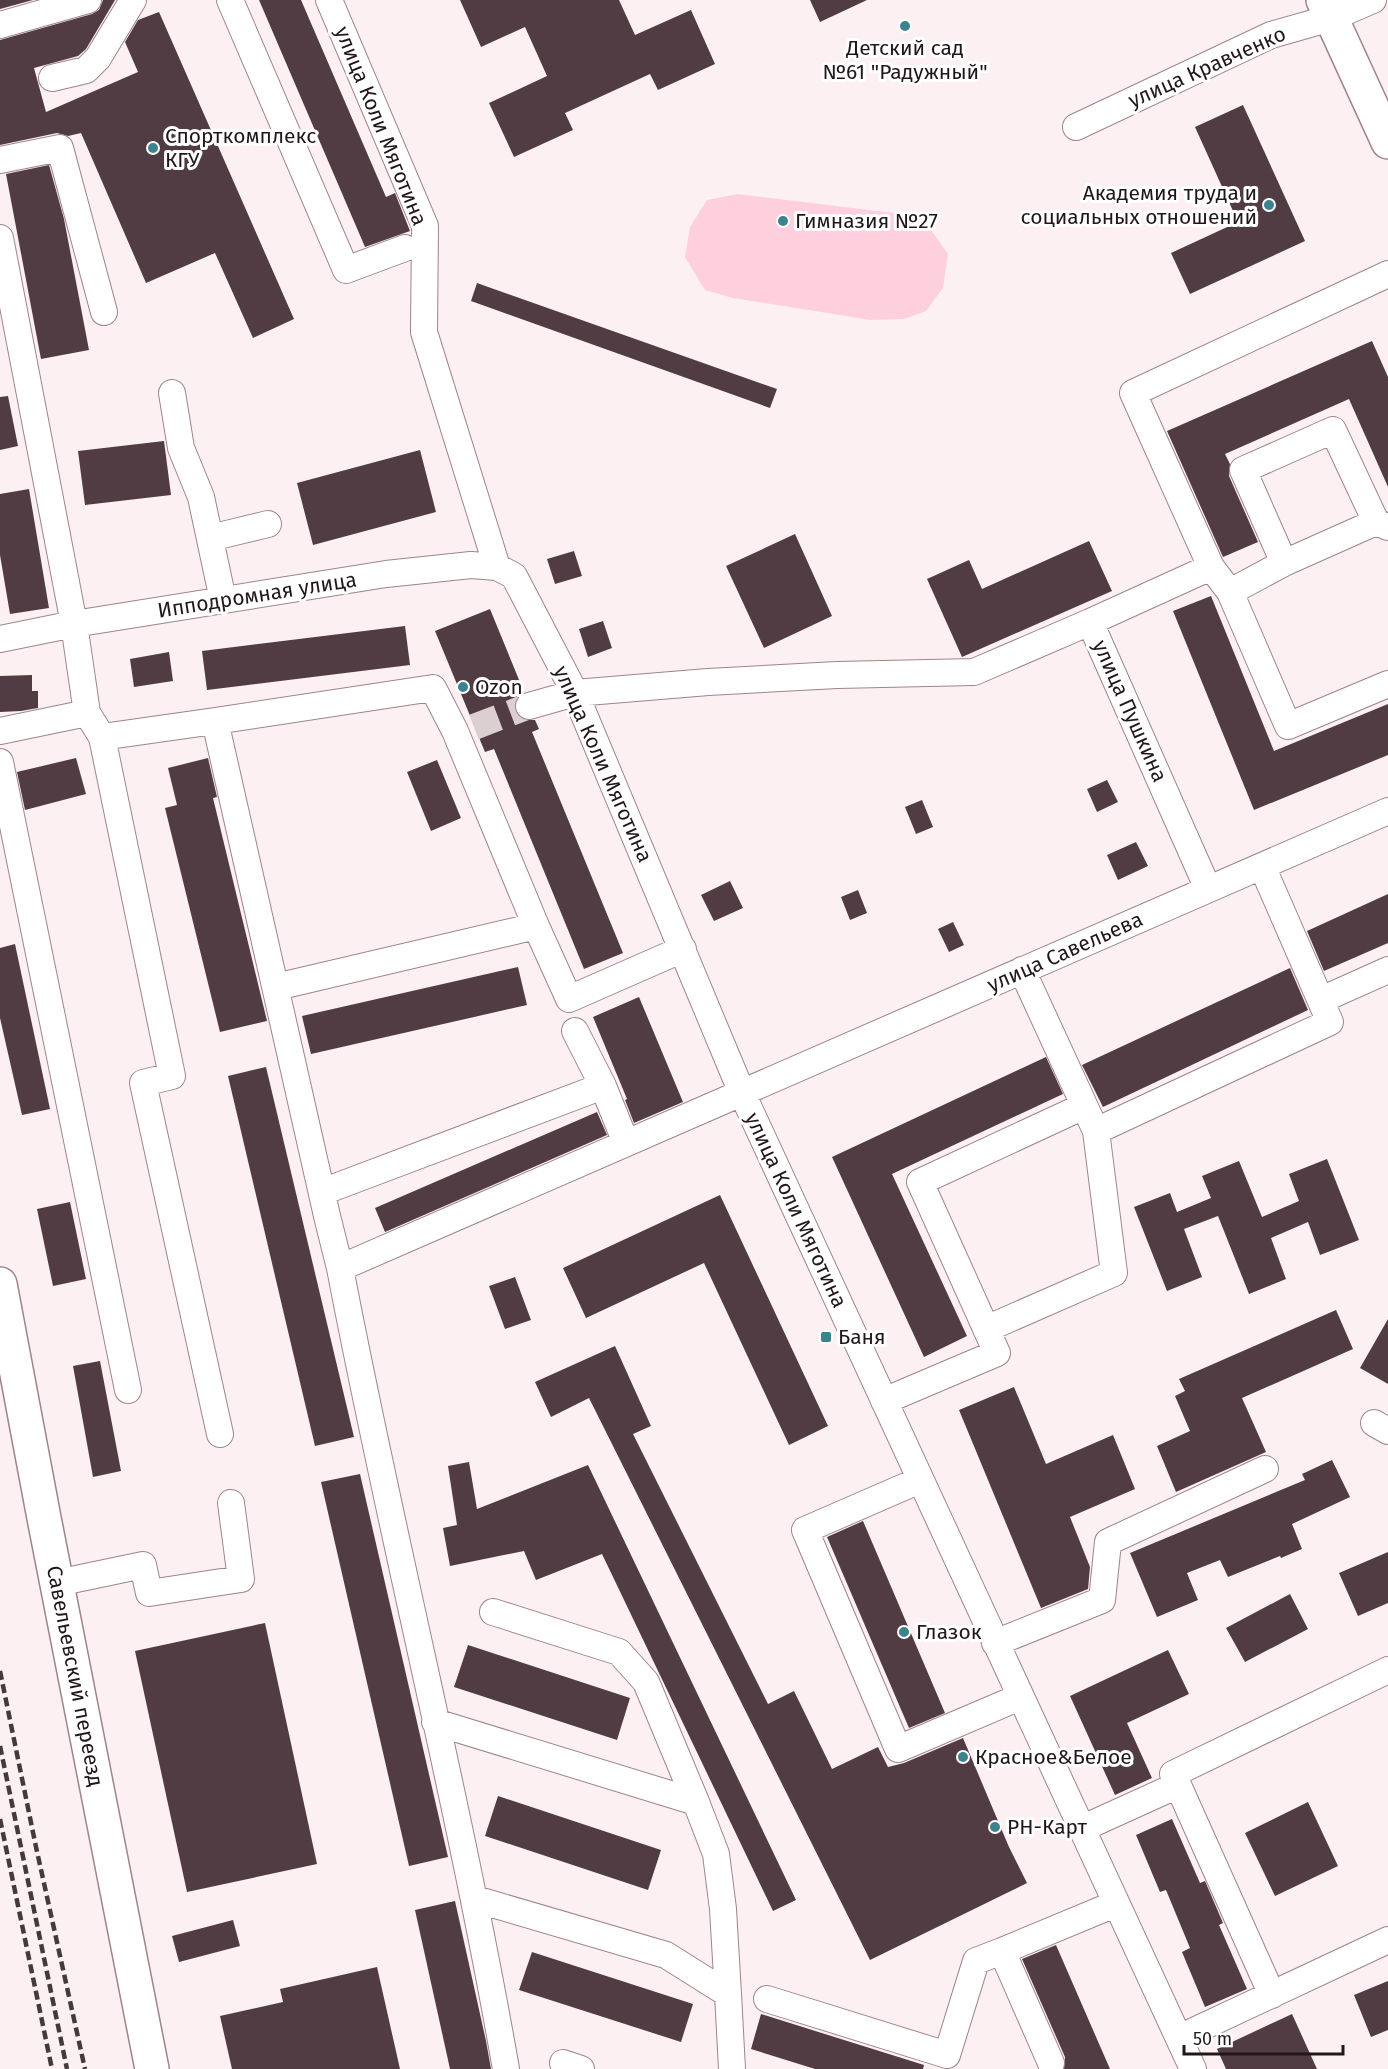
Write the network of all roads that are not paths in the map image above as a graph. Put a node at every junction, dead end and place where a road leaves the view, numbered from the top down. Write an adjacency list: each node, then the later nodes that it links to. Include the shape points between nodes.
1 (88, 0): 7 (street)
2 (133, 0): 8 (street, via 98,58 86,70)
3 (230, 0): 13 (street, via 346,270)
4 (329, 0): 22 (street, улица Коли Мяготина, via 425,226 424,332)
5 (1373, 0): 6 (street, улица Кравченко)
6 (1327, 9): 9 (street, улица Кравченко); 10 (main road)
7 (0, 24)
8 (52, 78)
9 (1076, 127)
10 (1388, 142)
11 (0, 160): 15 (street, via 60,148)
12 (0, 237): 26 (street)
13 (405, 248)
14 (1388, 274): 21 (street, via 1133,393)
15 (104, 312)
16 (172, 393): 19 (street, via 181,448 201,497)
17 (268, 524): 19 (street)
18 (1382, 524): 20 (street); 20 (street, via 1333,430 1243,470)
19 (210, 538): 24 (street)
20 (1284, 563): 23 (street)
21 (1211, 567): 23 (street); 25 (street, улица Пушкина)
22 (505, 572): 24 (street, Ипподромная улица, via 471,565); 29 (street, улица Коли Мяготина)
23 (1230, 592): 28 (street, via 1288,726)
24 (223, 600): 26 (street, Ипподромная улица)
25 (1090, 622): 29 (street, via 974,672 837,675); 38 (street, улица Пушкина)
26 (74, 624): 27 (street, Ипподромная улица); 31 (street)
27 (0, 639)
28 (1388, 684)
29 (575, 693): 30 (street); 40 (street, улица Коли Мяготина)
30 (529, 706)
31 (87, 713): 33 (street); 34 (street)
32 (215, 721): 34 (street); 39 (street, via 433,688 465,729); 43 (street)
33 (0, 731)
34 (102, 737): 57 (street, via 172,1076 143,1083)
35 (0, 762): 55 (street)
36 (1388, 811): 37 (street, улица Савельева)
37 (1262, 866): 38 (street, улица Савельева); 44 (street)
38 (1208, 889): 41 (street, улица Савельева)
39 (536, 926): 40 (street, via 569,999); 43 (street)
40 (682, 949): 47 (street, улица Коли Мяготина)
41 (1022, 970): 47 (street, улица Савельева); 48 (street)
42 (1388, 970): 44 (street)
43 (276, 987): 51 (street)
44 (1321, 1000): 49 (street, via 1330,1022)
45 (575, 1031): 46 (street)
46 (603, 1086): 50 (street); 51 (street)
47 (742, 1093): 50 (street, улица Савельева); 56 (street, улица Коли Мяготина)
48 (1084, 1106): 49 (street); 54 (street, via 920,1182)
49 (1096, 1131): 54 (street, via 1114,1273)
50 (626, 1143): 52 (street, улица Савельева)
51 (322, 1191): 52 (street)
52 (340, 1268): 66 (street)
53 (0, 1284): 61 (main road, Савельевский переезд)
54 (986, 1329): 56 (street, via 997,1353)
55 (128, 1390)
56 (884, 1401): 59 (street, улица Коли Мяготина)
57 (220, 1434)
58 (1265, 1469): 63 (street, via 1108,1542 1102,1600)
59 (920, 1480): 63 (street, улица Коли Мяготина); 65 (street, via 804,1530 898,1749)
60 (231, 1503): 61 (street, via 241,1579 149,1593 143,1565)
61 (57, 1583): 79 (main road, Савельевский переезд)
62 (493, 1612): 68 (street, via 620,1652 646,1682)
63 (995, 1643): 65 (street, улица Коли Мяготина)
64 (1388, 1670): 67 (street, via 1173,1774)
65 (1020, 1697): 69 (street, улица Коли Мяготина)
66 (435, 1722): 68 (street); 70 (street)
67 (1178, 1785): 69 (street); 75 (street)
68 (696, 1802): 74 (street, via 716,1854)
69 (1081, 1829): 71 (street, улица Коли Мяготина)
70 (494, 1904): 74 (street, via 666,1955); 80 (street)
71 (1115, 1904): 73 (street); 77 (street, улица Коли Мяготина)
72 (1388, 1940): 75 (street)
73 (1002, 1951): 76 (street, via 976,1961 947,2055); 78 (street)
74 (728, 1994): 81 (street)
75 (1272, 1995): 77 (street)
76 (767, 1999)
77 (1179, 2038): 82 (street, улица Коли Мяготина)
78 (1051, 2063)
79 (152, 2069)
80 (506, 2069)
81 (732, 2069)
82 (1192, 2069)

